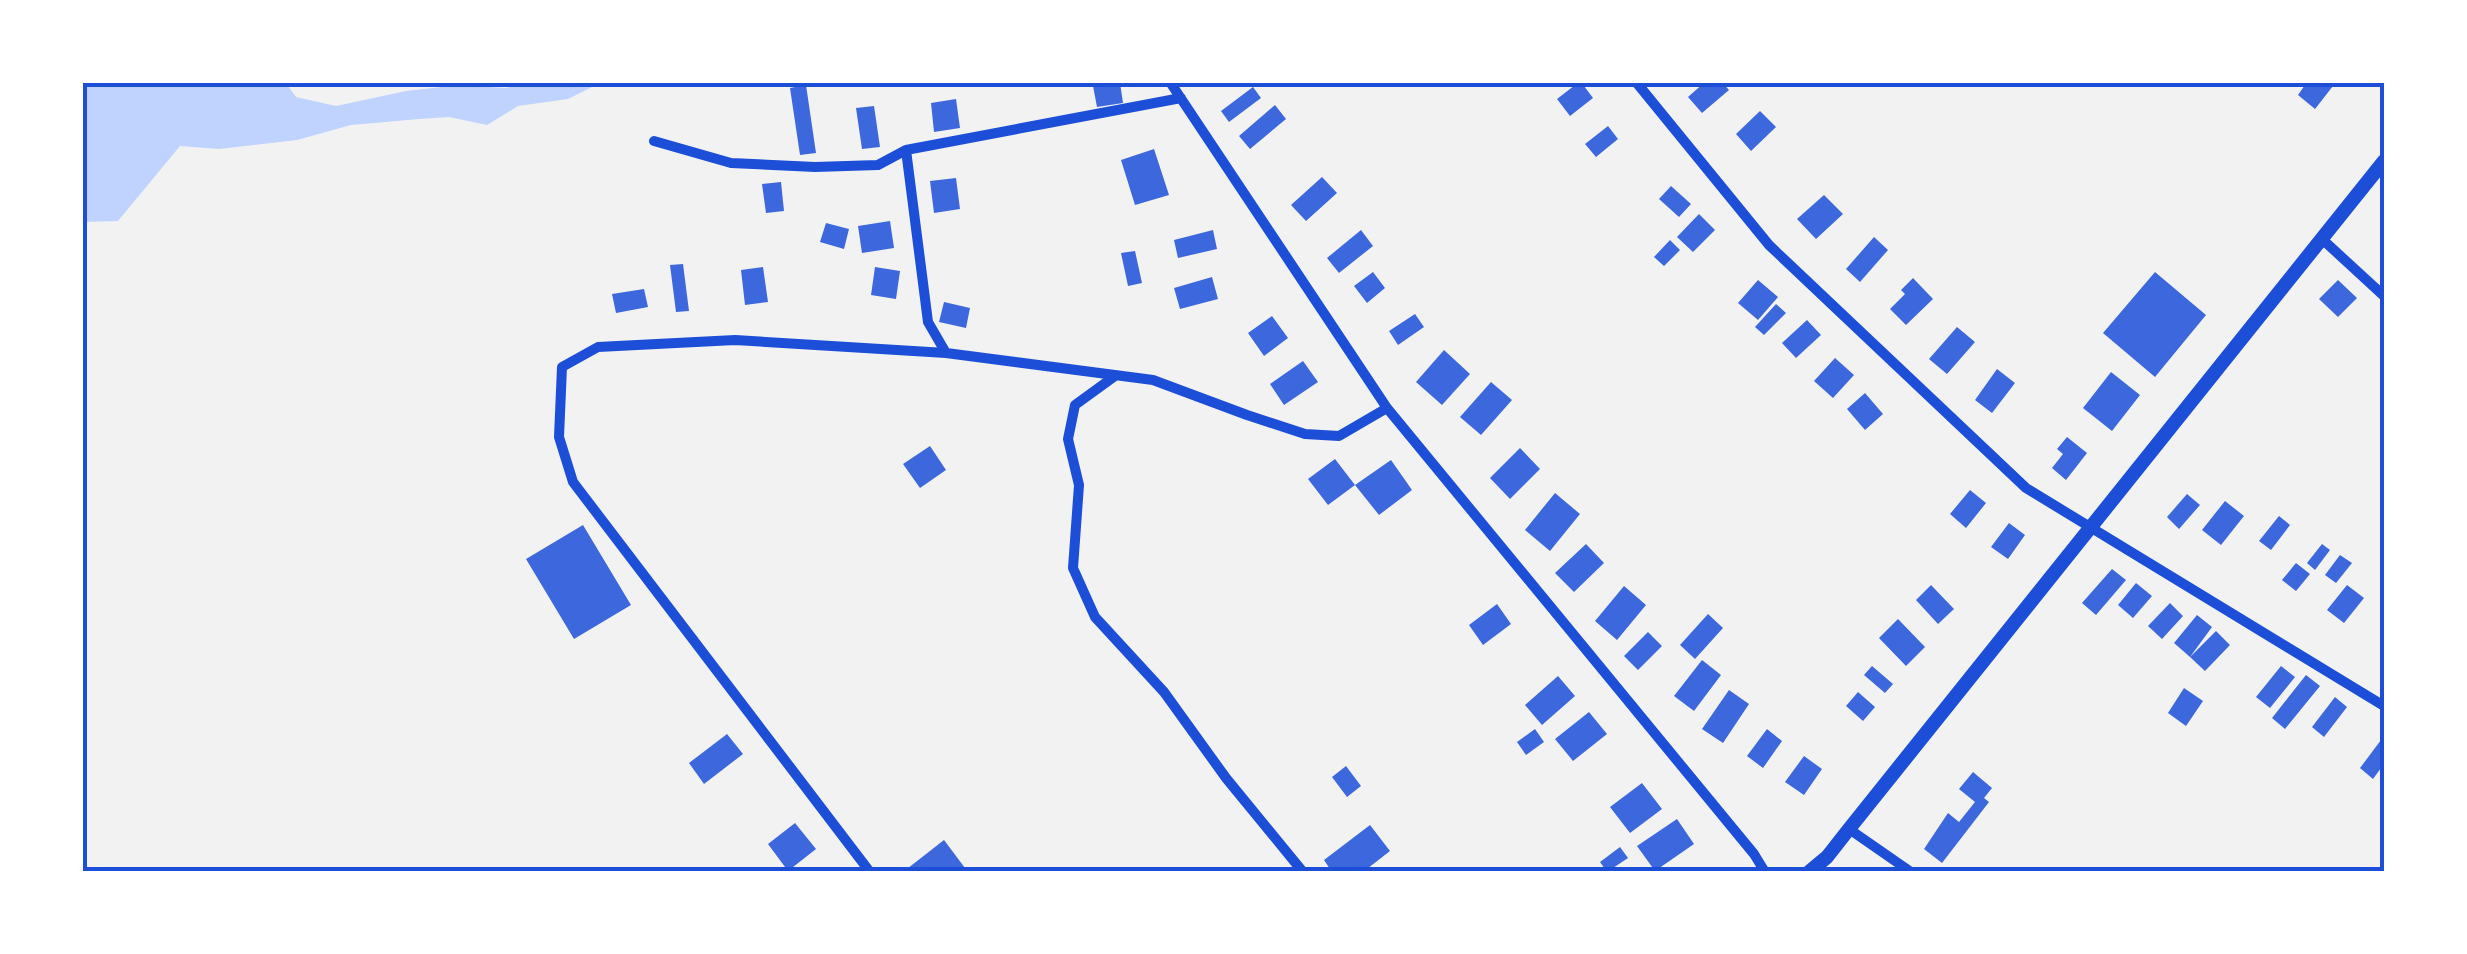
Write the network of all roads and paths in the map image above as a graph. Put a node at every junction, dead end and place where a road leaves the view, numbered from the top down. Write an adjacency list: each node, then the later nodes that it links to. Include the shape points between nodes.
1 (1170, 82): 3 (street)
2 (1636, 82): 12 (street, via 1769,245 2026,488)
3 (1181, 98): 5 (street); 11 (street)
4 (654, 141): 5 (street, via 731,163 878,165)
5 (906, 150): 9 (street, via 928,322)
6 (2384, 161): 7 (street)
7 (2322, 240): 8 (street); 12 (street)
8 (2384, 296)
9 (946, 353): 10 (street); 15 (street, via 735,340 598,347 562,367 559,437 573,482)
10 (1116, 375): 11 (street, via 1154,380 1304,434 1339,436); 16 (street, via 1074,405 1068,439 1079,485 1073,568 1095,617 1164,692)
11 (1387, 408): 17 (street)
12 (2092, 527): 13 (street); 14 (street)
13 (2384, 706)
14 (1849, 829): 18 (street); 19 (street)
15 (870, 872)
16 (1303, 872)
17 (1765, 872)
18 (1810, 872)
19 (1911, 872)

